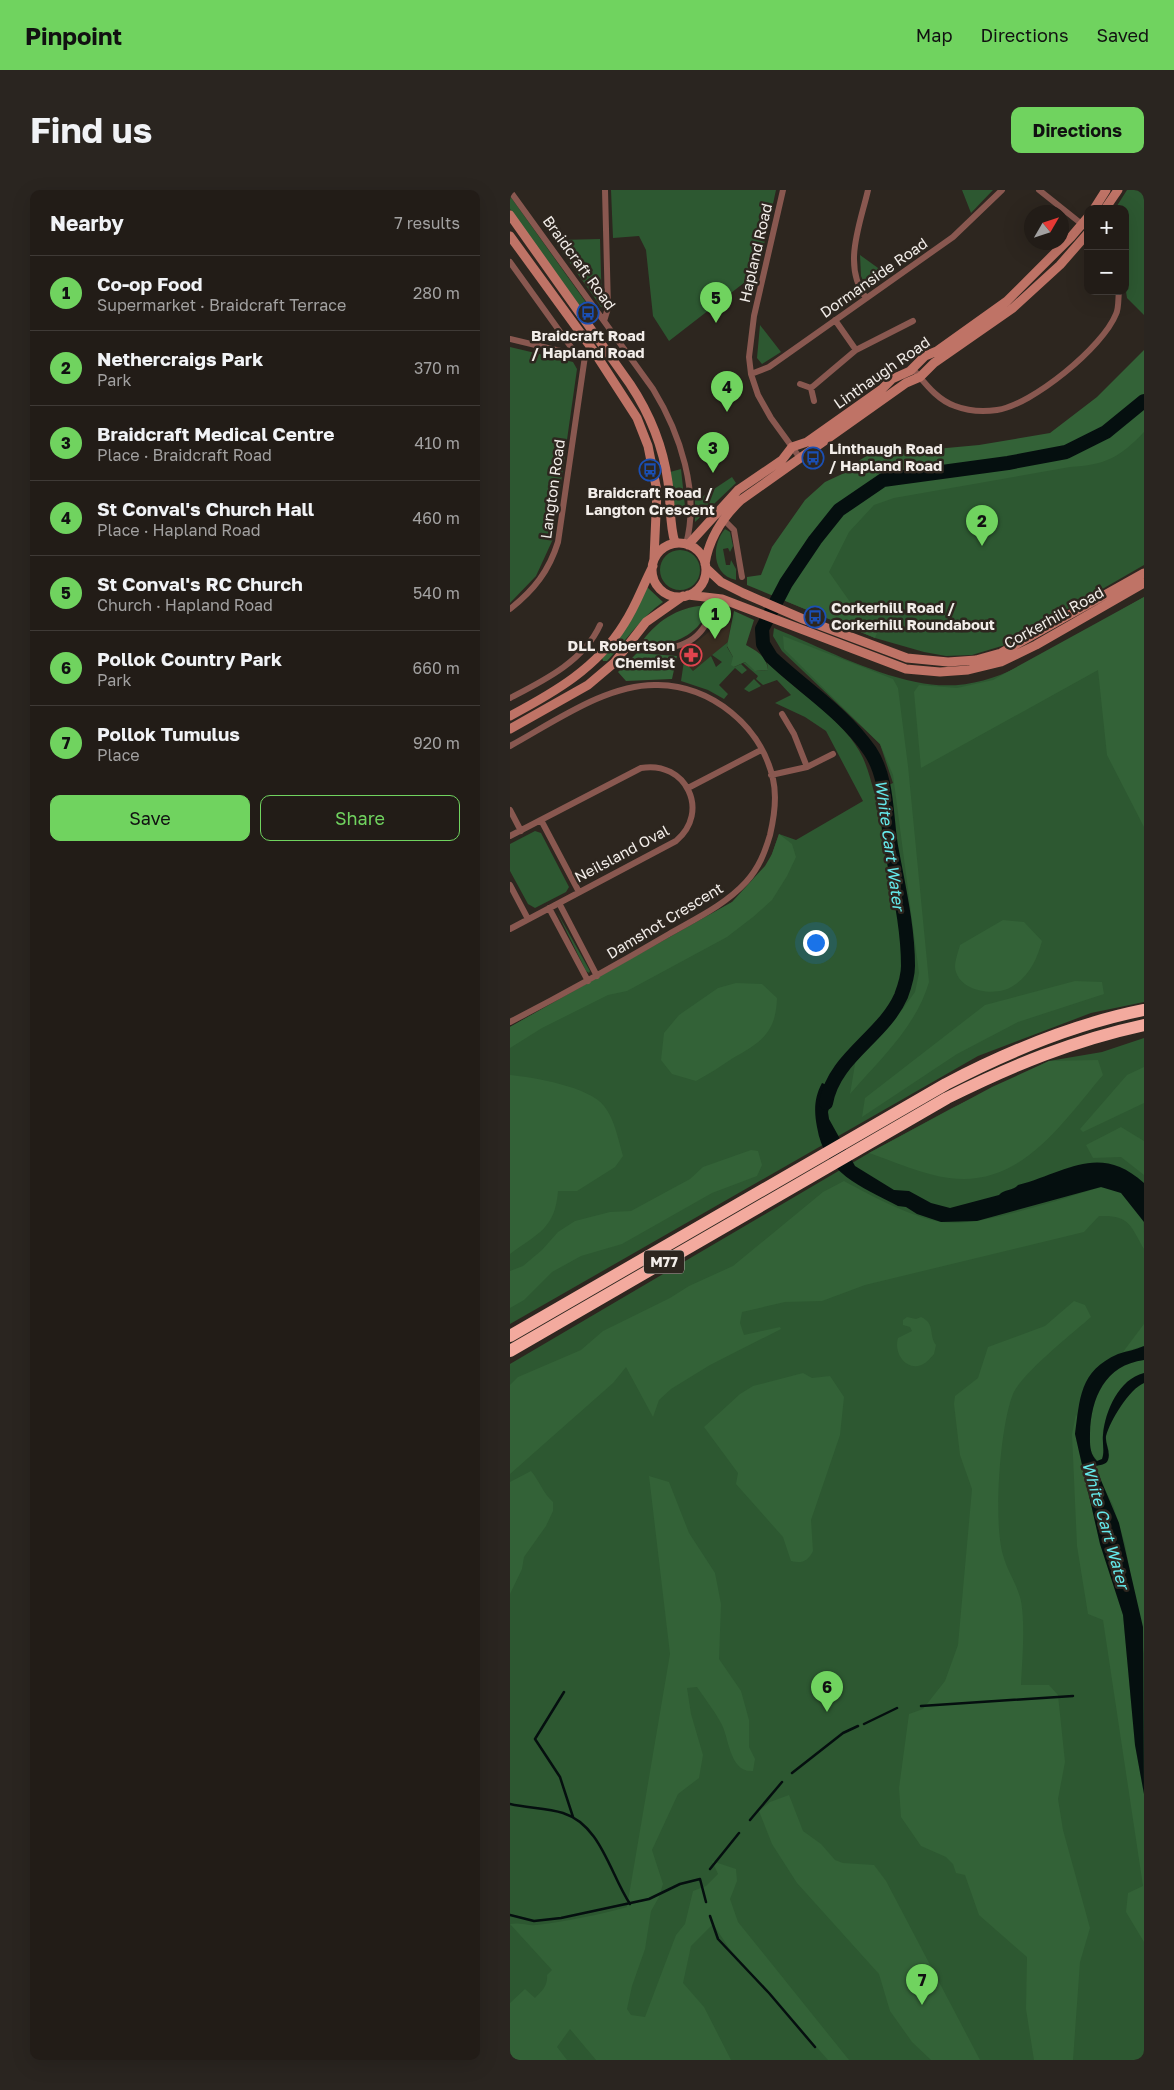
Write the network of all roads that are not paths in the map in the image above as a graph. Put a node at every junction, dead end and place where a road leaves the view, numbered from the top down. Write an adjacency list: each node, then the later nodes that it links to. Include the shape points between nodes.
1 (510, 190): 22 (street, Braidcraft Road)
2 (605, 190): 22 (street, via 608,313)
3 (782, 190): 30 (street, Hapland Road, via 751,334)
4 (868, 190): 18 (street, via 853,257 855,280)
5 (1002, 190): 18 (street, Dormanside Road, via 953,237)
6 (1039, 190): 12 (street)
7 (1106, 190): 9 (street)
8 (1118, 190): 10 (street)
9 (1097, 205)
10 (1108, 205)
11 (510, 215): 19 (street, Braidcraft Road)
12 (1084, 222)
13 (1084, 225): 29 (street, Linthaugh Road, via 1006,301 937,351 925,356)
14 (510, 236): 20 (street)
15 (1084, 238): 32 (street, Linthaugh Road, via 1014,308)
16 (510, 262): 27 (street)
17 (1119, 295): 32 (street, via 1117,313 1101,339 1030,398 998,410 977,411 949,403 934,393)
18 (866, 298): 21 (street, Dormanside Road)
19 (580, 313): 20 (street); 31 (street, Braidcraft Road)
20 (570, 320): 25 (street)
21 (835, 320): 26 (street); 30 (street, Dormanside Road, via 768,367)
22 (604, 321): 42 (street, Braidcraft Road, via 653,389 679,442 688,489)
23 (913, 321): 26 (street)
24 (510, 339): 27 (street)
25 (593, 350): 28 (street); 33 (street)
26 (856, 350): 35 (street)
27 (576, 354): 28 (street)
28 (584, 356): 51 (street, Langton Road, via 558,542 547,571)
29 (913, 369): 32 (street); 37 (street, Linthaugh Road, via 892,379 807,442)
30 (751, 374): 37 (street, Hapland Road, via 764,406)
31 (625, 376): 33 (street); 41 (street, Braidcraft Road, via 647,412 660,446)
32 (920, 377): 38 (street, Linthaugh Road, via 906,383)
33 (616, 383): 43 (street, via 637,418 651,459 657,504)
34 (800, 384): 35 (street)
35 (811, 388): 36 (street)
36 (814, 401)
37 (792, 447): 38 (street, Hapland Road); 39 (street, Linthaugh Road, via 782,460 738,490)
38 (800, 458): 40 (street, Linthaugh Road, via 741,500)
39 (716, 512): 40 (street); 42 (street, Linthaugh Road)
40 (723, 519): 44 (street, Linthaugh Road, via 710,543); 46 (street, via 734,530)
41 (675, 543): 42 (street); 43 (street, via 664,548)
42 (687, 545): 44 (street, via 697,551)
43 (654, 562): 48 (street, via 653,576 661,589 670,595); 55 (street, via 624,624)
44 (705, 566): 48 (street, via 701,584); 50 (street, Corkerhill Road, via 721,582)
45 (1144, 573): 50 (street, Corkerhill Road, via 1030,639 1001,653 976,660 948,662 907,658)
46 (742, 577)
47 (1144, 584): 52 (street, Corkerhill Road, via 1036,645 1001,662 968,670 906,669)
48 (686, 596): 49 (street, Corkerhill Road); 54 (street, via 654,615)
49 (716, 598): 52 (street, Corkerhill Road); 54 (street, via 706,626 684,644 656,648 636,645)
50 (770, 605): 52 (street)
51 (510, 608)
52 (766, 616)
53 (600, 625): 57 (street, via 595,635 571,660 552,675)
54 (631, 641): 56 (street)
55 (597, 658): 56 (street); 59 (street, via 570,682)
56 (607, 669): 60 (street, via 576,693)
57 (510, 698)
58 (782, 714): 64 (street)
59 (510, 716)
60 (510, 730)
61 (510, 746): 62 (street, Damshot Crescent, via 617,690 658,685 700,693 722,705 750,731)
62 (761, 750): 65 (street, Damshot Crescent); 66 (street)
63 (833, 754): 64 (street)
64 (807, 768): 65 (street)
65 (771, 775): 77 (street, Damshot Crescent, via 774,816 765,853 748,881 727,900)
66 (688, 788): 68 (street, via 668,770 642,768); 72 (street, Neilsland Oval, via 692,813 689,826 681,837)
67 (510, 810): 69 (street)
68 (541, 820): 69 (street); 72 (street)
69 (521, 831): 70 (street)
70 (510, 836)
71 (510, 885): 75 (street)
72 (579, 892): 73 (street, Neilsland Oval)
73 (559, 903): 74 (street, Neilsland Oval); 77 (street)
74 (550, 908): 75 (street, Neilsland Oval); 78 (street)
75 (528, 919): 76 (street, Neilsland Oval)
76 (510, 929)
77 (597, 976): 78 (street, Damshot Crescent)
78 (588, 981): 80 (street, Damshot Crescent)
79 (1144, 1010): 82 (highway, M77, via 1068,1030 1007,1054 946,1084)
80 (510, 1022)
81 (1143, 1025): 83 (highway, M77, via 1071,1044 965,1089)
82 (510, 1336)
83 (511, 1350)

